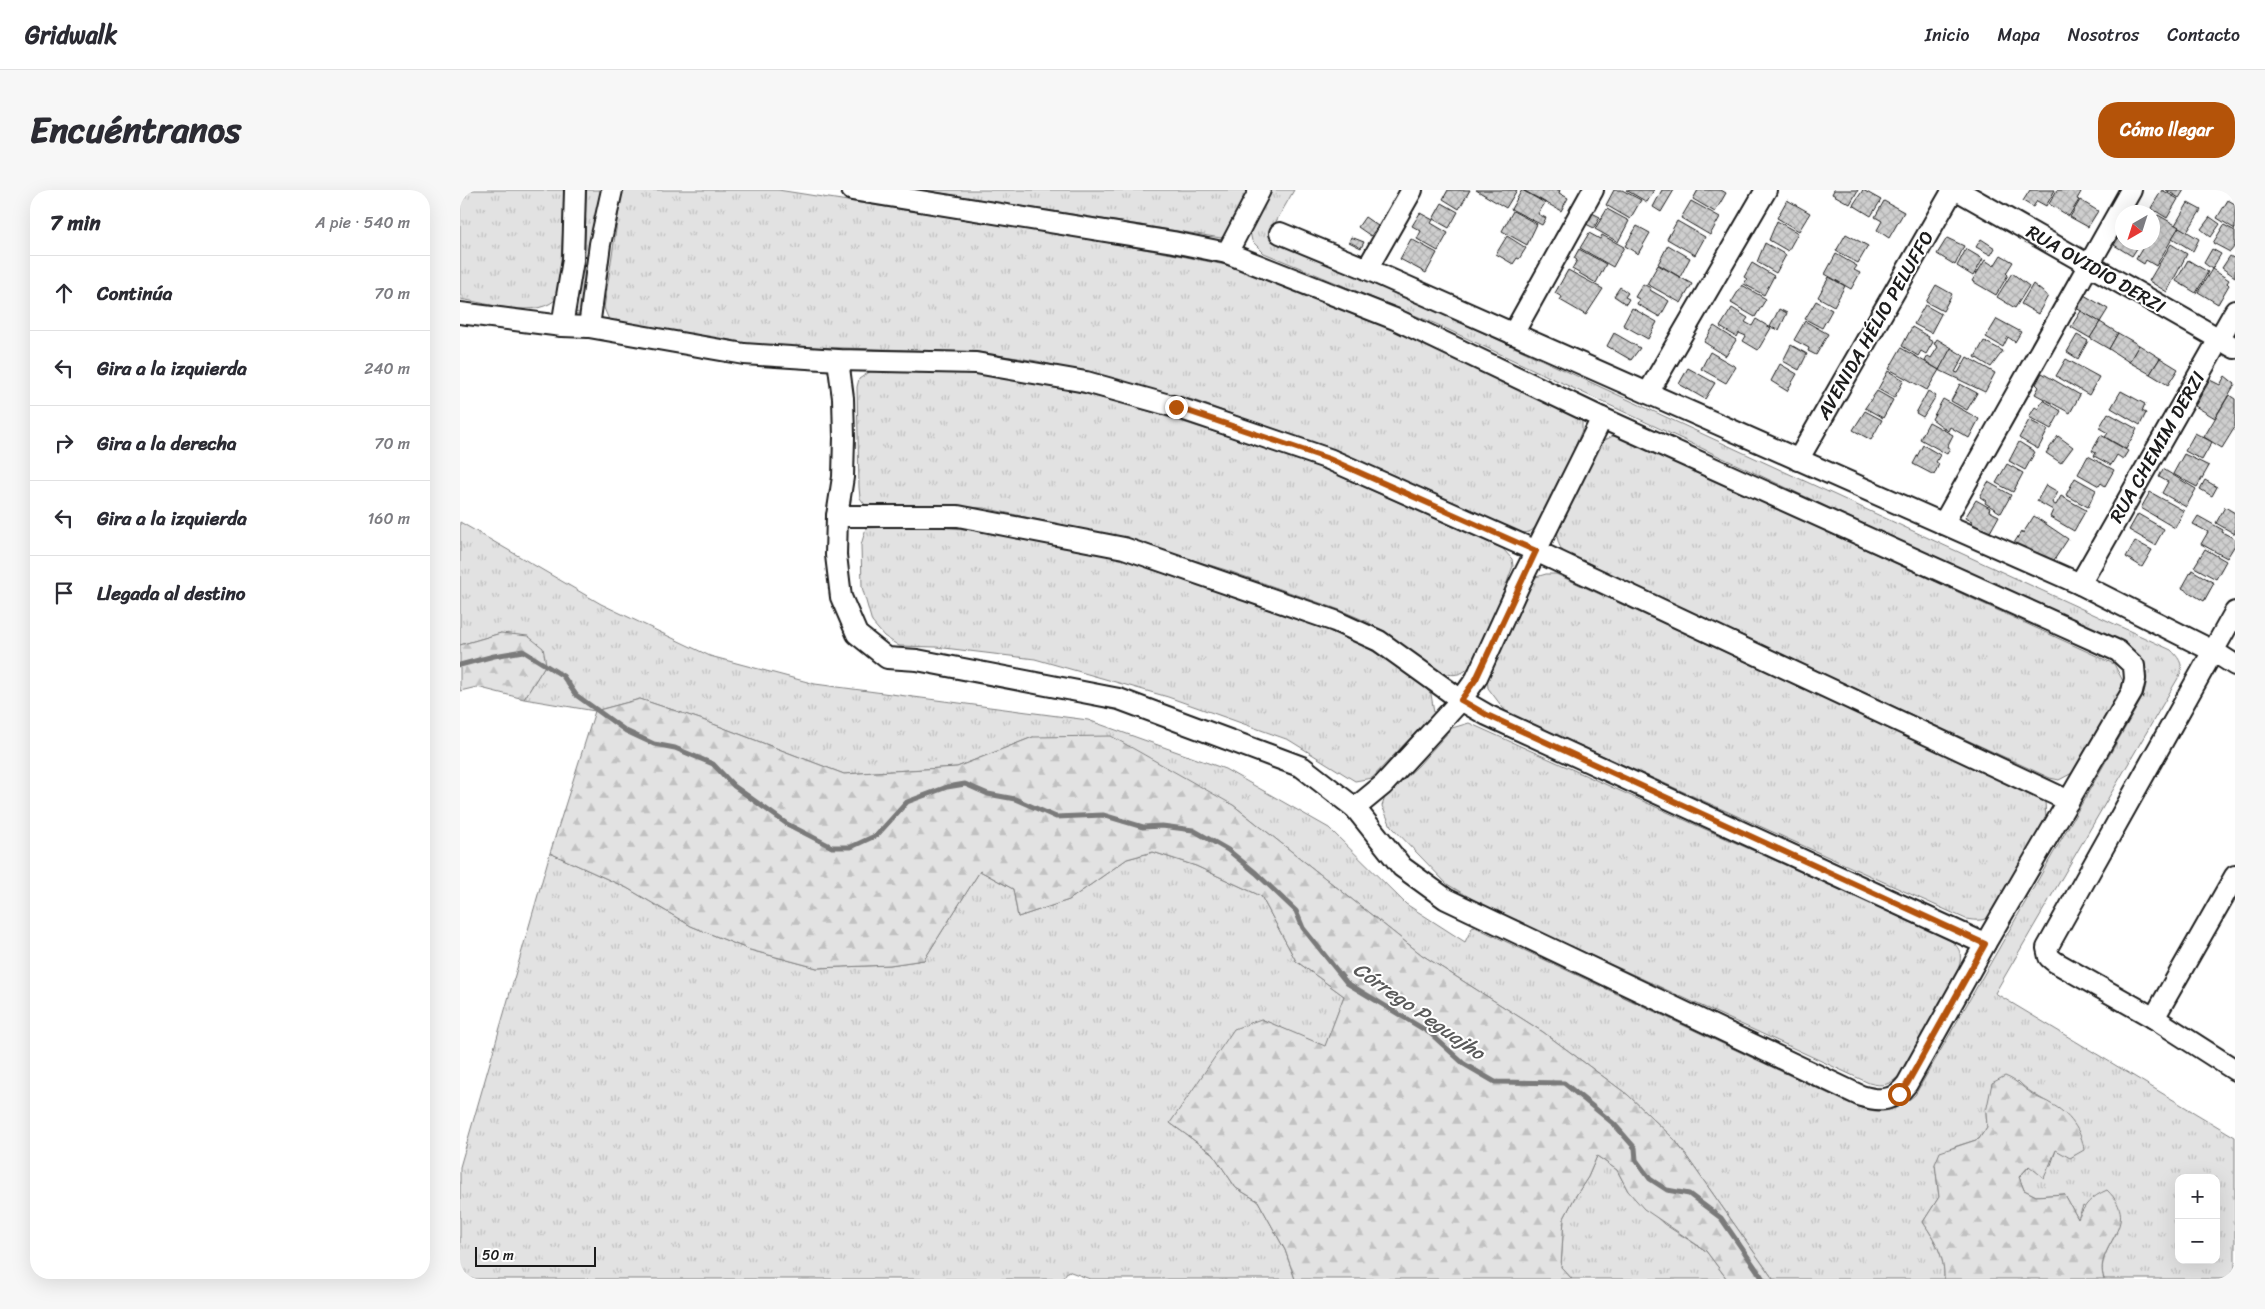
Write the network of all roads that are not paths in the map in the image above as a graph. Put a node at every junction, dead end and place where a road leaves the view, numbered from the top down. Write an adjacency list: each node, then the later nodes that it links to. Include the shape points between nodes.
1 (575, 190): 17 (street, via 573,260)
2 (612, 190): 18 (street, via 600,244)
3 (852, 190): 12 (street)
4 (1260, 190): 12 (street)
5 (1412, 190): 14 (street)
6 (1593, 190): 19 (street)
7 (1766, 190): 22 (street)
8 (1953, 190): 24 (street, AVENIDA HÉLIO PELUFFO)
9 (1957, 190): 13 (street, RUA OVIDIO DERZI)
10 (2131, 190): 13 (street)
11 (1280, 233): 14 (street)
12 (1227, 253): 23 (street, via 1395,319)
13 (2088, 265): 20 (street, RUA OVIDIO DERZI); 26 (street)
14 (1367, 270): 19 (street)
15 (2235, 311): 20 (street, RUA CHEMIM DERZI)
16 (460, 313): 17 (street)
17 (562, 326): 18 (street)
18 (589, 327): 21 (street, via 744,354)
19 (1513, 334): 22 (street)
20 (2227, 343): 28 (street, RUA CHEMIM DERZI)
21 (838, 360): 25 (street, via 844,437 843,477); 27 (street, via 976,363 1086,382 1293,445)
22 (1648, 394): 24 (street)
23 (1602, 418): 27 (street); 33 (street, via 2118,652 2134,666 2132,692)
24 (1798, 460): 26 (street)
25 (837, 516): 32 (street, via 958,516 1124,548 1335,621 1379,641); 34 (street, via 836,555 841,596 857,634 887,658 916,660 1119,699 1302,767)
26 (1943, 524): 28 (street)
27 (1536, 551): 32 (street, via 1476,679); 33 (street)
28 (2080, 584): 30 (street)
29 (2235, 612): 30 (street)
30 (2213, 651): 31 (street); 37 (street, via 2047,948 2049,957 2055,962)
31 (2235, 665)
32 (1461, 700): 34 (street, via 1383,784); 36 (street)
33 (2069, 801): 36 (street)
34 (1356, 808): 36 (street, via 1402,867 1446,899 1874,1100 1899,1094 1907,1084)
35 (2235, 876): 37 (street)
36 (1985, 944)
37 (2154, 1018): 38 (street)
38 (2235, 1070)

